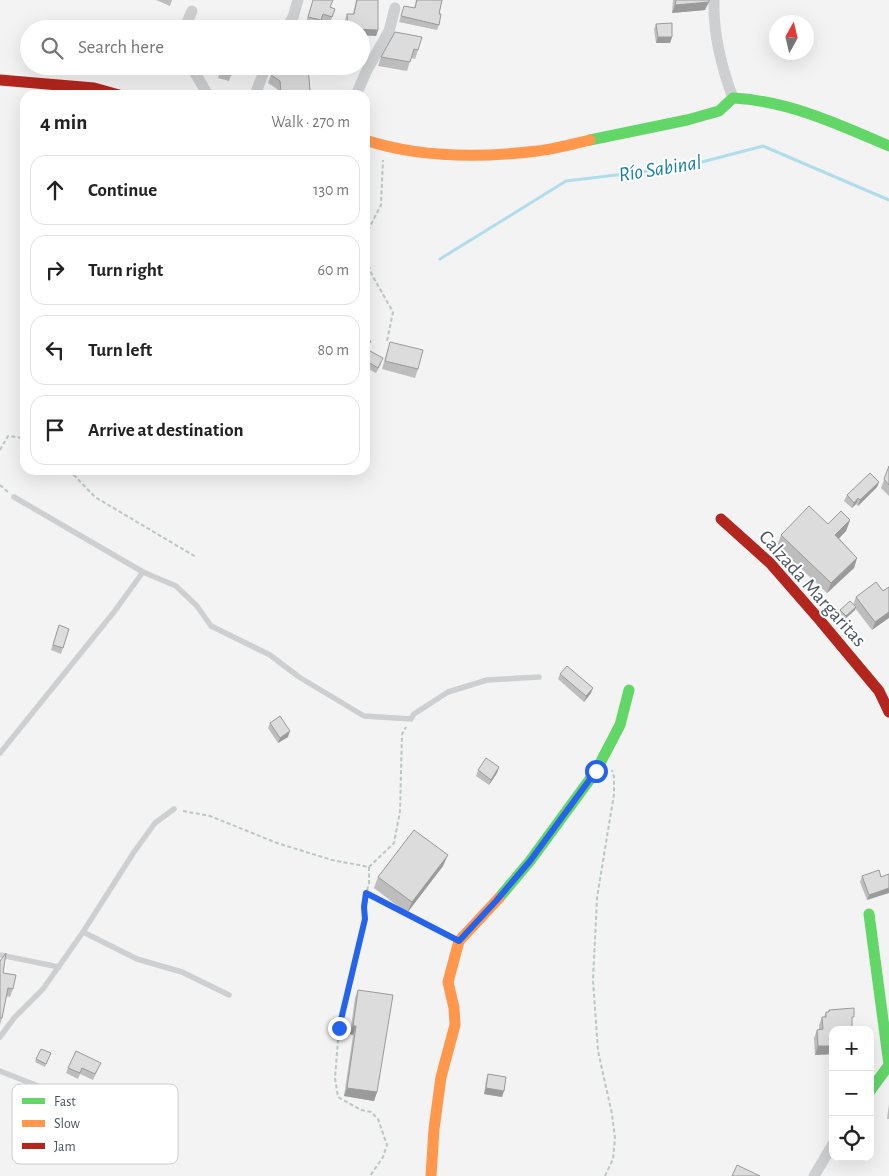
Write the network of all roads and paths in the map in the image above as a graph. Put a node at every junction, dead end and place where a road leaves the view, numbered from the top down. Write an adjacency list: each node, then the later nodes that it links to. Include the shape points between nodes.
1 (298, 0): 6 (street)
2 (714, 0): 16 (street, via 715,33)
3 (395, 8): 7 (street, via 389,31)
4 (192, 11): 5 (street)
5 (188, 20)
6 (290, 20)
7 (370, 65)
8 (196, 75): 13 (street)
9 (263, 75): 14 (street)
10 (365, 75): 15 (street)
11 (0, 80): 12 (street)
12 (101, 90)
13 (205, 90)
14 (257, 90)
15 (358, 90)
16 (733, 98): 18 (street, via 719,110 687,120 539,151 439,155); 19 (street, via 755,98 790,106)
17 (370, 142): 18 (street)
18 (383, 146): 20 (path, via 381,206)
19 (889, 146)
20 (370, 227)
21 (370, 269): 22 (path, via 393,312)
22 (387, 341)
23 (20, 437): 24 (path, via 8,436)
24 (0, 450)
25 (74, 475): 28 (path, via 95,497)
26 (14, 497): 29 (lane)
27 (721, 519): 32 (street, Calzada Margaritas, via 770,563 818,618 879,691)
28 (196, 557)
29 (144, 572): 33 (lane, via 176,586 197,606 211,626 270,655 364,716); 34 (lane)
30 (539, 677): 33 (lane, via 487,680 448,692)
31 (629, 690): 41 (street, via 620,725 596,771 530,861)
32 (889, 712)
33 (411, 719): 37 (path, via 402,734 400,812 394,843)
34 (0, 752)
35 (611, 769): 53 (path, via 614,794 597,898 592,980 598,1051 615,1138 613,1159)
36 (174, 809): 37 (path, via 210,816 332,860); 40 (lane, via 155,822)
37 (369, 867): 38 (path)
38 (366, 893): 41 (path); 51 (path, via 365,919 339,1028 335,1078 338,1097 378,1119 387,1145)
39 (869, 914): 46 (street)
40 (83, 932): 43 (lane); 44 (lane, via 137,959 182,972)
41 (459, 941): 52 (street, via 448,982 456,1025 441,1077)
42 (0, 955): 43 (lane)
43 (59, 967): 45 (lane)
44 (228, 995)
45 (0, 1037)
46 (889, 1065): 49 (street)
47 (0, 1071): 48 (lane)
48 (33, 1084)
49 (874, 1086)
50 (829, 1151): 54 (street)
51 (370, 1176)
52 (431, 1176)
53 (605, 1176)
54 (814, 1176)

